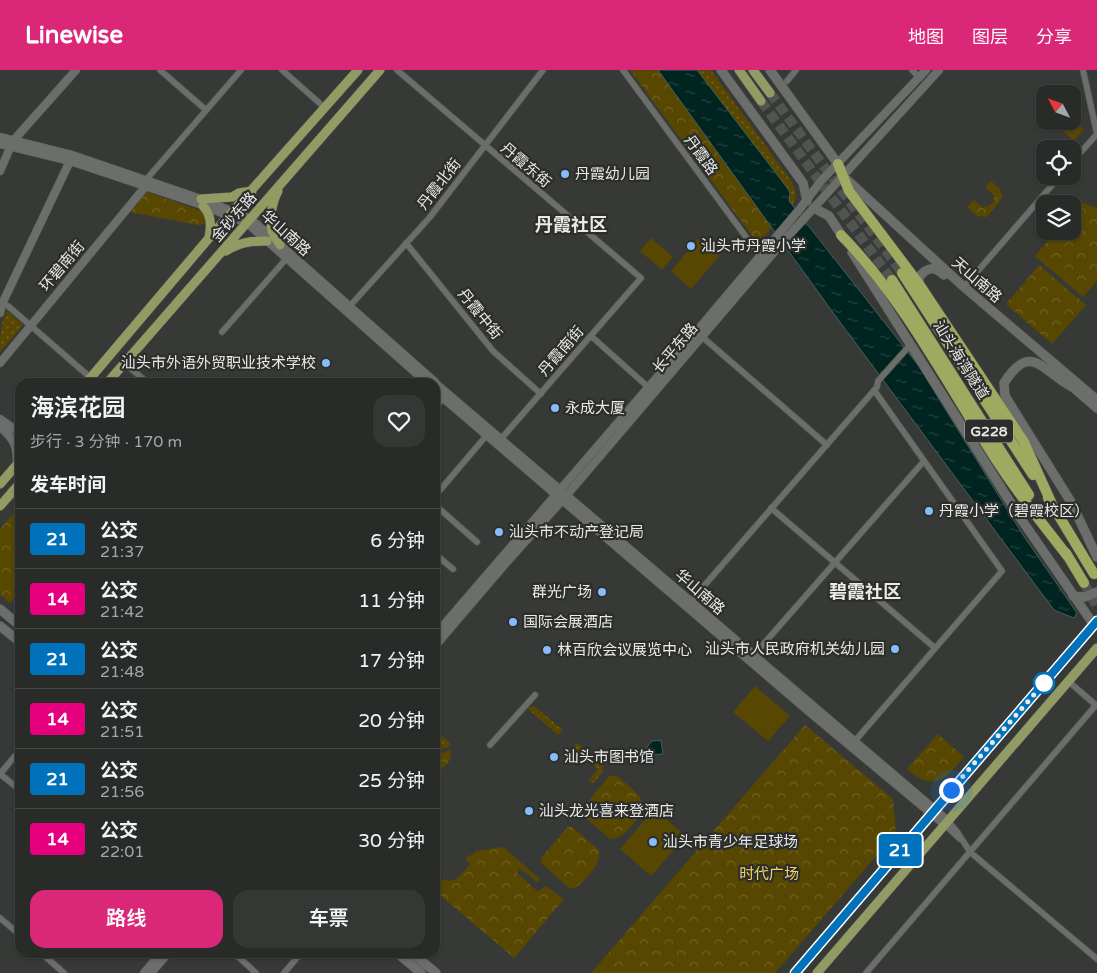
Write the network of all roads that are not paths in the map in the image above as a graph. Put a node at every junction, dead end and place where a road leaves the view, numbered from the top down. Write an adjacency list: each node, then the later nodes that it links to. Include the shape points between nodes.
1 (76, 70): 28 (street)
2 (160, 70): 24 (street)
3 (241, 70): 24 (street, 环碧南街)
4 (282, 70): 23 (street)
5 (358, 70): 23 (main road, 金砂东路)
6 (380, 70): 35 (main road, 金砂东路)
7 (397, 70): 29 (street, 丹霞东街)
8 (543, 70): 29 (street, 丹霞北街)
9 (623, 70): 49 (street, 丹霞路)
10 (721, 70): 40 (main road, via 803,183)
11 (739, 70): 22 (main road)
12 (753, 70): 21 (main road)
13 (770, 70): 32 (main road)
14 (796, 70): 20 (street)
15 (912, 70): 19 (street)
16 (926, 70): 19 (street, 长平东路)
17 (939, 70): 34 (street, 长平东路)
18 (1083, 70): 25 (street)
19 (920, 78): 32 (street, 长平东路)
20 (787, 80)
21 (770, 93)
22 (761, 101)
23 (325, 108): 38 (main road, 金砂东路)
24 (206, 110): 36 (street, 环碧南街)
25 (1097, 134): 30 (street)
26 (0, 137): 28 (street, 华山南路)
27 (0, 144): 28 (street, 华山南路)
28 (12, 144): 31 (street, 华山南路); 33 (street); 36 (street, 华山南路, via 72,155)
29 (485, 146): 46 (street, 丹霞北街); 52 (street, 丹霞东街)
30 (1081, 152)
31 (70, 161): 36 (street, 华山南路); 57 (street)
32 (838, 164): 34 (highway); 40 (street, 长平东路, via 812,192)
33 (0, 171)
34 (843, 177): 40 (street, 长平东路); 54 (highway, via 849,190); 55 (main road, 天山南路)
35 (283, 182): 42 (main road, 金砂东路); 47 (main road, via 276,195 271,220 272,231)
36 (145, 184): 39 (street, 华山南路); 58 (street, 环碧南街)
37 (1052, 185): 55 (street)
38 (252, 191): 39 (main road); 41 (main road, 金砂东路)
39 (202, 202): 41 (street, 华山南路); 44 (main road, via 211,220)
40 (810, 205): 43 (main road, via 829,216); 49 (street, 长平东路, via 799,210); 60 (street, 长平东路, via 805,218)
41 (232, 214): 42 (street, 华山南路); 44 (main road, 金砂东路)
42 (249, 221): 45 (street, 华山南路); 47 (street, 华山南路); 48 (main road, 金砂东路)
43 (841, 235): 62 (main road); 101 (highway, via 858,252 900,309 1002,468)
44 (210, 238): 66 (main road, 金砂东路)
45 (267, 241): 48 (main road, via 239,244); 50 (street, 华山南路)
46 (406, 243): 56 (street, 丹霞北街); 75 (street, 丹霞中街, via 493,351)
47 (280, 246): 56 (street, 华山南路)
48 (219, 255): 64 (main road, 金砂东路)
49 (760, 256): 60 (street, 长平东路)
50 (286, 259): 59 (street); 69 (street, 华山南路)
51 (902, 273): 94 (highway, 汕头海湾隧道 / G228)
52 (640, 278): 61 (street, 丹霞南街)
53 (892, 280): 101 (highway, 汕头海湾隧道 / G228)
54 (919, 284): 73 (main road, 天山南路, via 919,277 928,269 940,271); 94 (highway, via 1024,442)
55 (964, 287): 78 (main road, 天山南路)
56 (349, 307): 70 (street, 华山南路)
57 (1, 308): 58 (street, via 8,306)
58 (30, 326): 63 (street, 环碧南街); 65 (street)
59 (222, 332)
60 (699, 335): 72 (street, 长平东路); 87 (street); 93 (street, 长平东路)
61 (591, 336): 72 (street); 75 (street, 丹霞南街)
62 (910, 346): 74 (street, via 878,381); 107 (main road)
63 (0, 363)
64 (124, 363): 67 (main road, 金砂东路); 68 (street)
65 (87, 378)
66 (91, 378)
67 (111, 378)
68 (142, 378)
69 (421, 378)
70 (429, 378)
71 (440, 387): 85 (street, 华山南路)
72 (648, 387): 93 (street, 长平东路)
73 (1072, 387): 80 (main road, 天山南路); 99 (main road, via 1032,361 1021,364 1004,383 1005,396 1070,502)
74 (874, 390): 87 (street); 88 (street)
75 (541, 394): 85 (street, 丹霞南街)
76 (440, 395): 77 (street, 华山南路)
77 (443, 398): 79 (street); 84 (street, 华山南路)
78 (1097, 400)
79 (440, 402)
80 (1097, 408)
81 (0, 419): 83 (street)
82 (0, 427): 86 (street)
83 (15, 430)
84 (486, 436): 92 (street); 93 (street, 华山南路)
85 (500, 440): 93 (street, 华山南路)
86 (15, 444)
87 (827, 445): 96 (street)
88 (924, 460): 102 (street); 116 (street, via 1002,571)
89 (15, 466): 90 (main road)
90 (0, 484)
91 (15, 489): 95 (main road)
92 (440, 490)
93 (561, 496): 108 (street, 华山南路); 112 (street, 长平东路); 115 (street, 长平东路); 127 (street, 华山南路, via 807,710)
94 (1051, 502): 104 (highway, 汕头海湾隧道 / G228)
95 (0, 506)
96 (771, 508): 102 (street); 108 (street)
97 (440, 509): 98 (street)
98 (477, 542)
99 (1097, 557)
100 (440, 558): 103 (street)
101 (1069, 558): 105 (highway, 汕头海湾隧道 / G228)
102 (835, 562): 116 (street); 118 (street)
103 (453, 569)
104 (1094, 574)
105 (1084, 583)
106 (1097, 592): 107 (main road, via 1086,597)
107 (1073, 596): 111 (main road)
108 (690, 602): 118 (street, 华山南路)
109 (0, 609): 110 (main road)
110 (15, 622)
111 (1095, 623): 127 (main road)
112 (440, 624)
113 (0, 626): 114 (main road)
114 (15, 638)
115 (440, 640)
116 (935, 648): 122 (street)
117 (1095, 650): 119 (main road)
118 (753, 656): 122 (street, 华山南路)
119 (1068, 681): 121 (street); 128 (main road)
120 (534, 695): 123 (street)
121 (1096, 705): 129 (street)
122 (854, 742): 127 (street, 华山南路)
123 (490, 745)
124 (15, 756): 125 (street)
125 (0, 774): 126 (street)
126 (15, 786)
127 (933, 812): 128 (street, 华山南路); 147 (main road)
128 (946, 823): 129 (street, via 958,832); 148 (main road)
129 (970, 852): 139 (street); 149 (street)
130 (0, 918): 131 (street)
131 (15, 931)
132 (50, 958): 140 (street)
133 (157, 958): 141 (street)
134 (164, 958): 142 (street)
135 (240, 958): 143 (street)
136 (297, 958): 144 (street)
137 (403, 958): 145 (main road)
138 (418, 958): 146 (main road)
139 (1097, 959)
140 (64, 973)
141 (144, 973)
142 (151, 973)
143 (256, 973)
144 (284, 973)
145 (421, 973)
146 (436, 973)
147 (795, 973)
148 (817, 973)
149 (866, 973)

